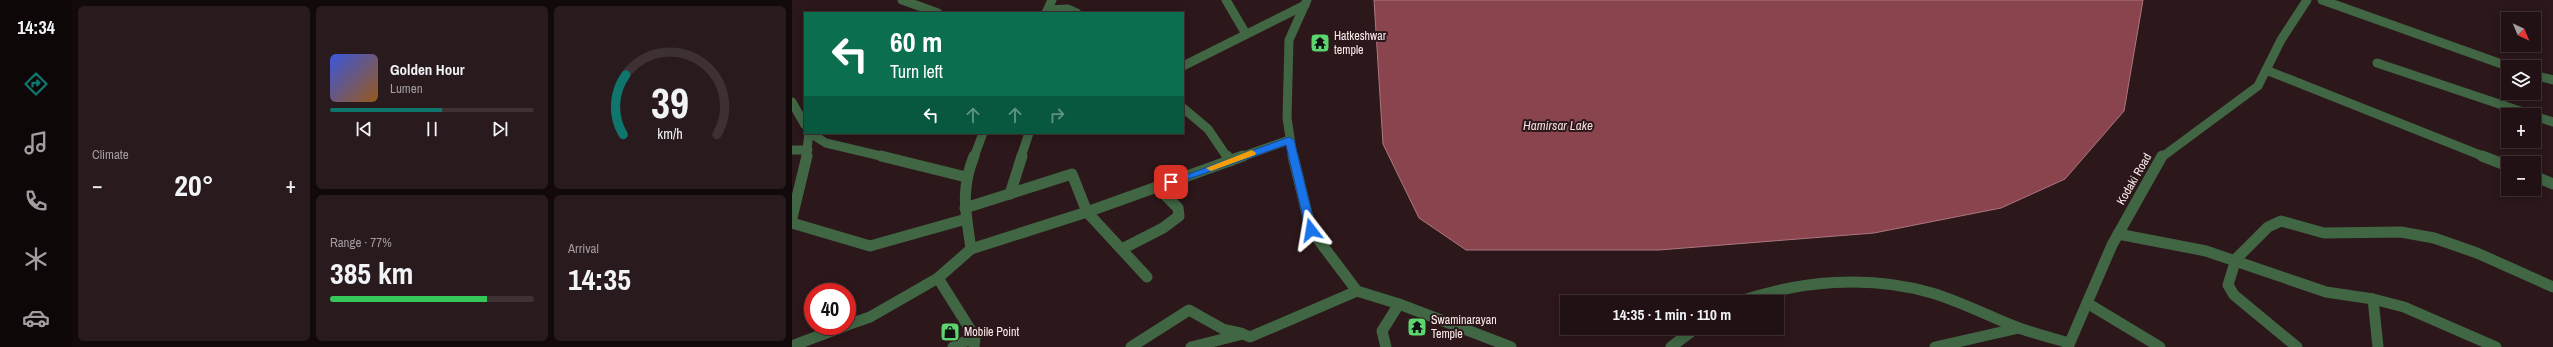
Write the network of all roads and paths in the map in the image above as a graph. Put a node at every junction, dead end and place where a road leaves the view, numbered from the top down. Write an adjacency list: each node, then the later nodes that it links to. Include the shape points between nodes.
1 (902, 0): 7 (street)
2 (1052, 0): 8 (street)
3 (1226, 0): 10 (street)
4 (2307, 0): 14 (street, Kodaki Road, via 2280,40)
5 (2322, 0): 12 (street)
6 (1306, 2): 10 (street); 28 (street, via 1289,40)
7 (935, 12)
8 (1047, 12): 9 (street, via 1068,9)
9 (1075, 12)
10 (1246, 34): 13 (street)
11 (2377, 63): 19 (street)
12 (2501, 64)
13 (1184, 65)
14 (2266, 70): 32 (street); 43 (street, Kodaki Road, via 2258,86 2163,154)
15 (2541, 77): 16 (street)
16 (2553, 80)
17 (792, 103): 18 (street); 23 (street)
18 (804, 106)
19 (2512, 108)
20 (1184, 109): 31 (street, via 1208,129)
21 (2541, 118): 22 (street)
22 (2553, 122)
23 (804, 123)
24 (810, 134): 30 (street)
25 (812, 134): 33 (street, via 826,143)
26 (983, 134): 33 (street)
27 (1029, 134): 37 (street)
28 (1289, 140): 31 (street); 50 (street, via 1311,230)
29 (792, 150): 30 (street)
30 (808, 150): 40 (street)
31 (1230, 161): 36 (street)
32 (2501, 163)
33 (966, 177): 38 (street)
34 (2541, 179): 35 (street)
35 (2553, 184)
36 (1157, 187): 39 (street); 45 (street, via 1178,208 1179,216 1163,228)
37 (1010, 194): 38 (street); 39 (street, via 1072,174)
38 (965, 208): 41 (street)
39 (1087, 212): 44 (street); 45 (street)
40 (792, 218)
41 (966, 219): 42 (street, via 870,246); 44 (street)
42 (792, 223)
43 (2118, 234): 46 (street); 53 (street, Kodaki Road)
44 (971, 248): 48 (street)
45 (1122, 250): 47 (street)
46 (2236, 259): 49 (street, via 2268,227 2281,221 2324,233 2401,232 2434,238 2477,253); 52 (street, via 2326,292); 71 (street, via 2229,278 2230,289)
47 (1147, 277)
48 (938, 278): 55 (street, via 870,317); 60 (street)
49 (2553, 287)
50 (1357, 291): 54 (street); 59 (street)
51 (1757, 295): 56 (street, via 1810,285 1862,282 1903,286 1939,296)
52 (2373, 298): 72 (street); 73 (street, via 2404,307)
53 (2087, 303): 61 (street, Kodaki Road); 70 (street)
54 (1399, 304): 66 (street, via 1382,330); 67 (street)
55 (856, 322)
56 (2020, 328): 61 (street); 69 (street)
57 (822, 335): 62 (street)
58 (1687, 335): 68 (street)
59 (1248, 339): 64 (street, via 1223,329 1189,310); 65 (street)
60 (974, 342): 63 (street)
61 (2069, 345)
62 (792, 346)
63 (953, 347)
64 (1131, 347)
65 (1191, 347)
66 (1386, 347)
67 (1511, 347)
68 (1671, 347)
69 (1935, 347)
70 (2160, 347)
71 (2297, 347)
72 (2378, 347)
73 (2496, 347)

